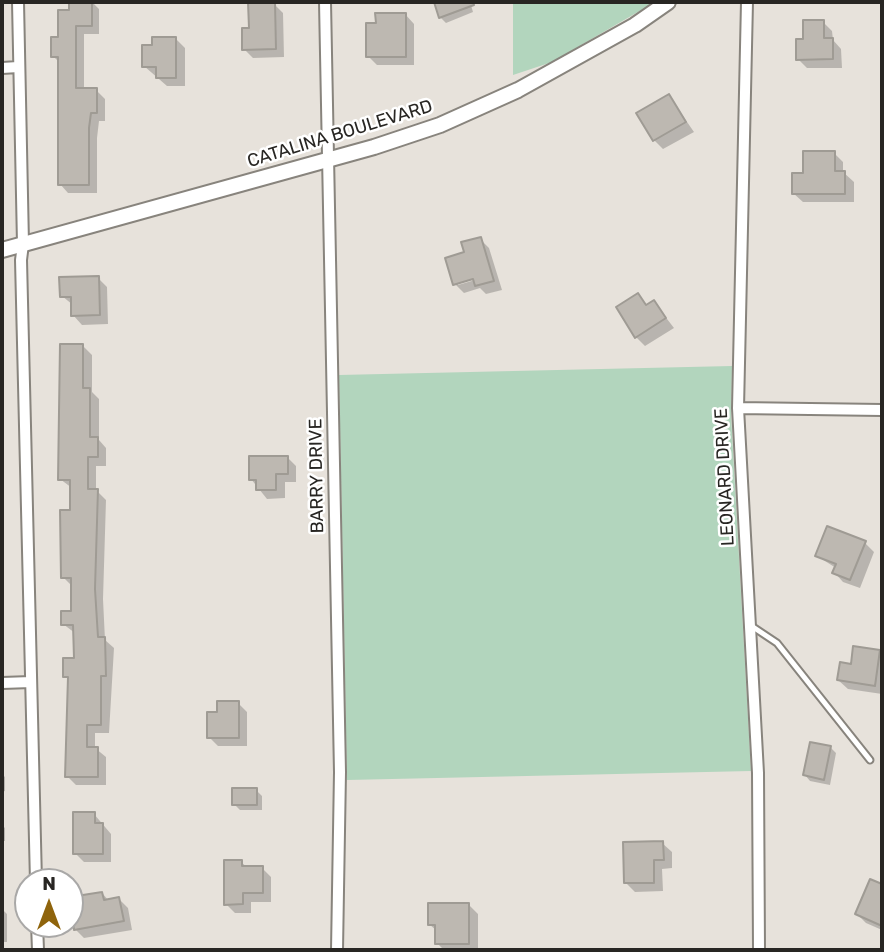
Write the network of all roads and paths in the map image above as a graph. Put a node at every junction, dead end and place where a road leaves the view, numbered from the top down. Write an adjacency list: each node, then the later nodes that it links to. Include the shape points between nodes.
1 (18, 2): 5 (street)
2 (325, 2): 7 (street, BARRY DRIVE)
3 (668, 2): 7 (street, CATALINA BOULEVARD, via 518,90 440,125)
4 (747, 2): 10 (street, LEONARD DRIVE)
5 (18, 67): 6 (street); 8 (street)
6 (2, 68)
7 (327, 160): 8 (street, CATALINA BOULEVARD); 17 (street, BARRY DRIVE, via 340,772)
8 (23, 244): 9 (street, CATALINA BOULEVARD); 13 (street)
9 (2, 250)
10 (738, 408): 11 (street); 12 (street, LEONARD DRIVE)
11 (882, 410)
12 (750, 625): 15 (lane, via 777,643); 18 (street, LEONARD DRIVE, via 758,773)
13 (32, 682): 14 (street); 16 (street)
14 (2, 683)
15 (870, 760)
16 (36, 868)
17 (337, 950)
18 (759, 950)

